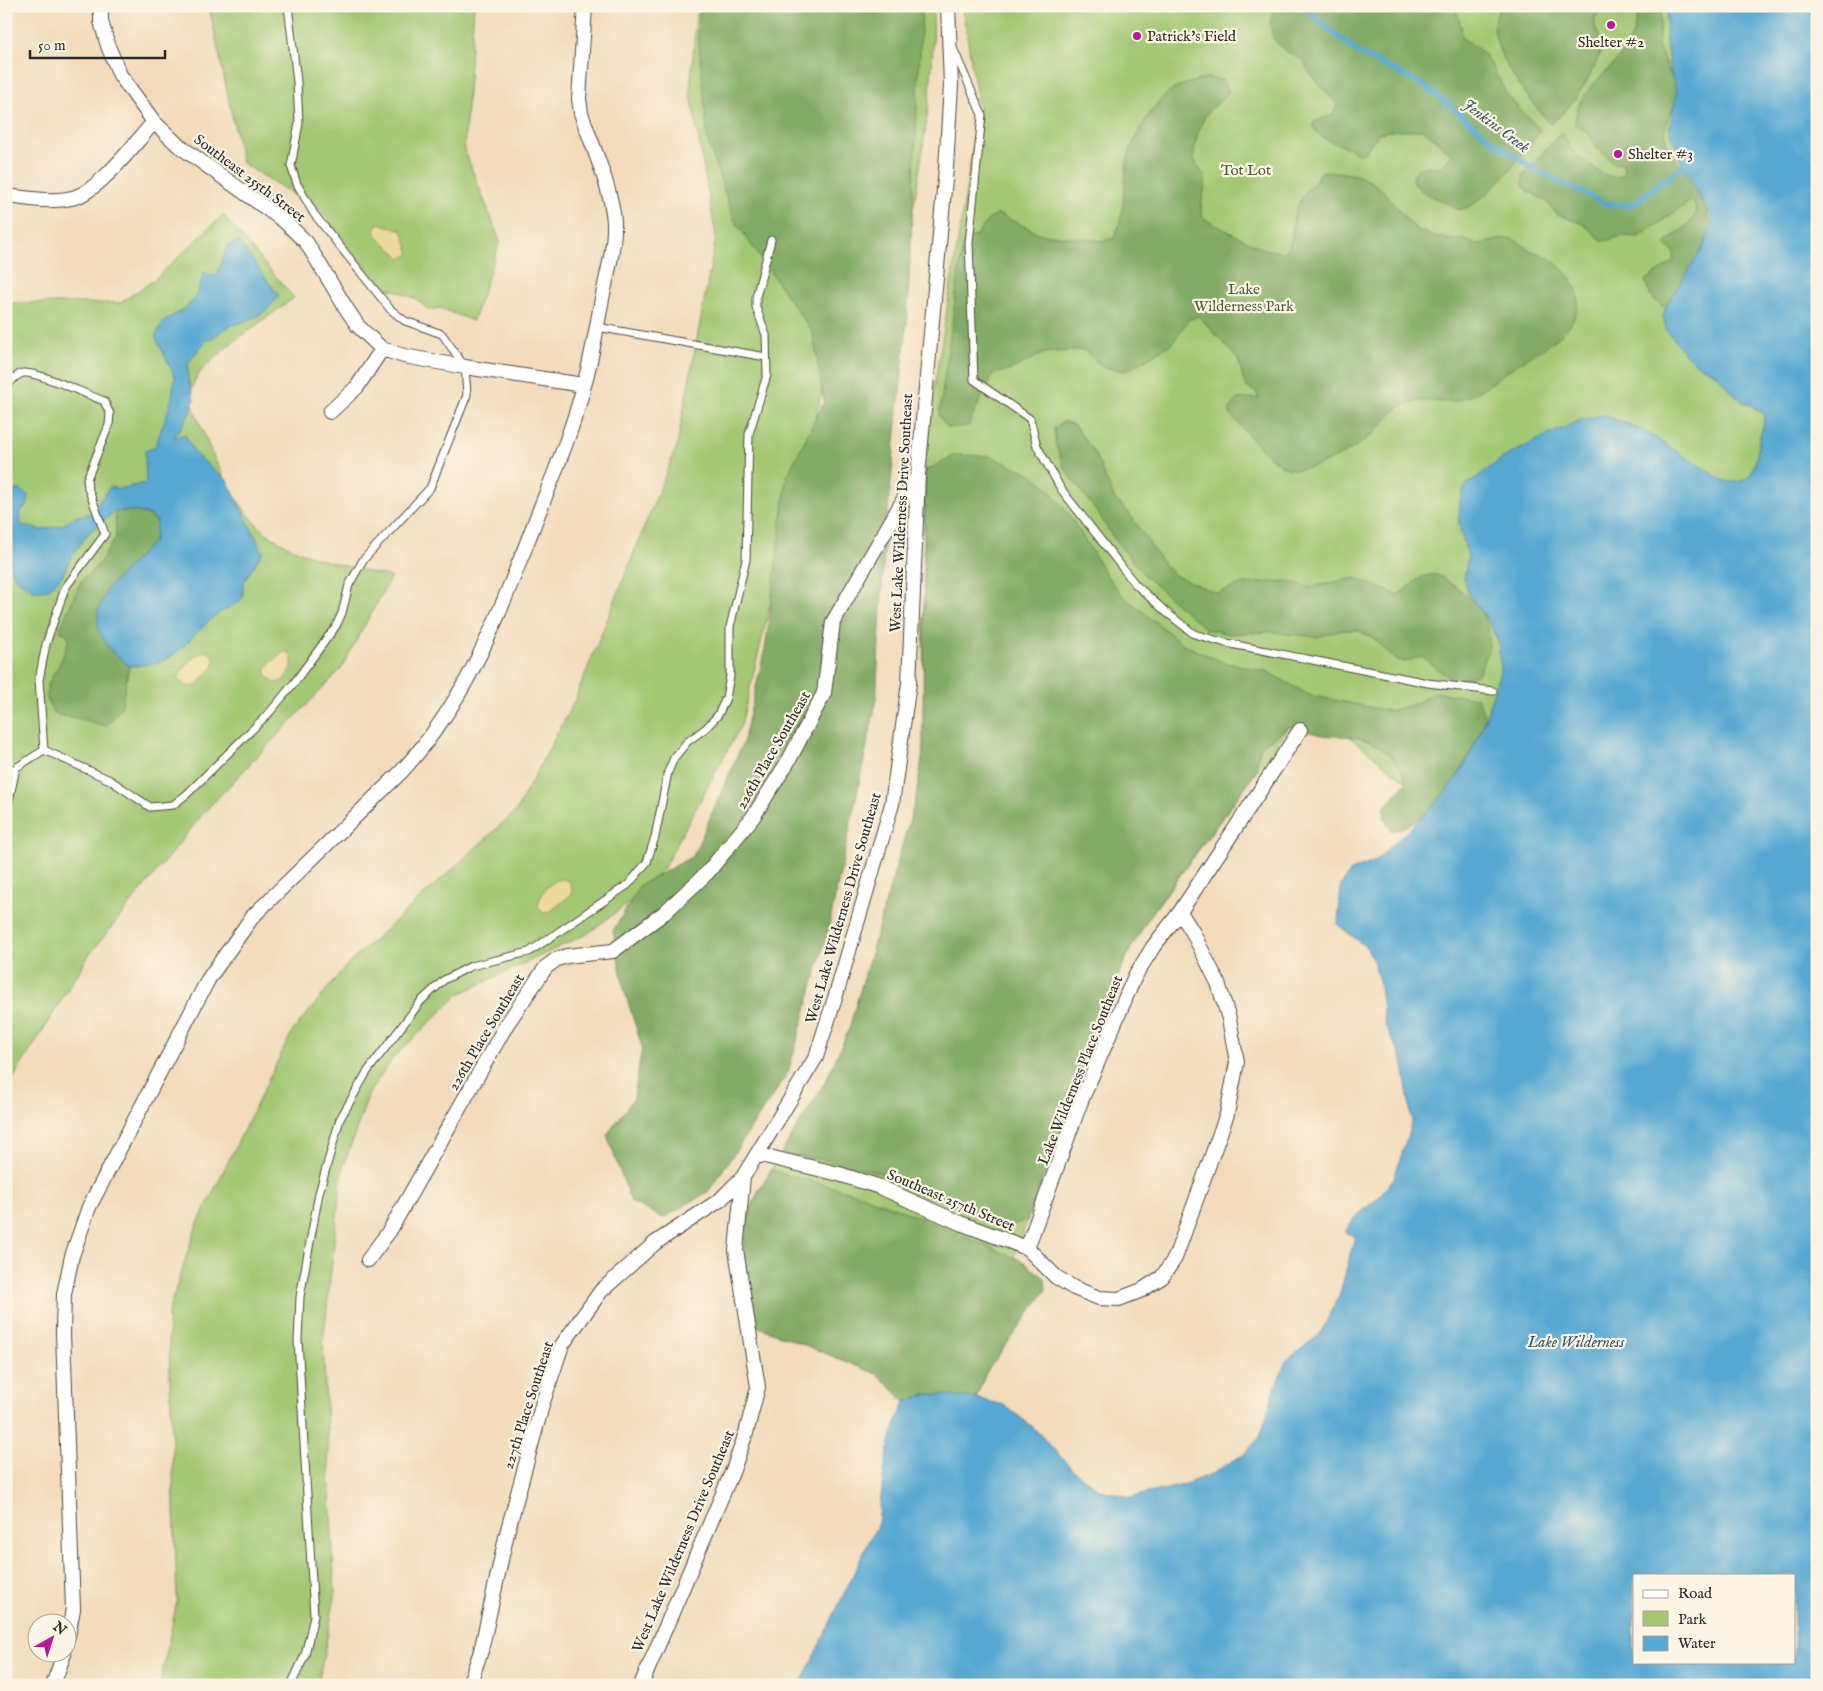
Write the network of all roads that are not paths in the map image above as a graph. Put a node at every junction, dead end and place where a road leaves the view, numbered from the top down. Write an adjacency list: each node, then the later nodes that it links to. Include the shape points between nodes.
1 (101, 6): 6 (street, Southeast 255th Street, via 108,46 120,75)
2 (288, 6): 12 (lane, via 297,82 299,123 291,166 297,184 314,214 390,309 405,321 442,334)
3 (586, 6): 9 (street, via 579,99 614,222)
4 (948, 6): 5 (street, West Lake Wilderness Drive Southeast)
5 (950, 41): 16 (street, West Lake Wilderness Drive Southeast, via 946,168); 17 (lane, via 982,115 969,243 974,380 1030,419 1037,446 1048,469 1135,584 1194,634 1428,683)
6 (154, 122): 7 (street, via 100,181 74,198 46,201); 10 (street, Southeast 255th Street, via 178,144 284,221 306,242 358,326)
7 (6, 196)
8 (771, 240): 11 (lane, via 756,297 766,336)
9 (597, 327): 11 (lane); 13 (street)
10 (382, 349): 12 (street, Southeast 255th Street); 15 (street, via 357,387)
11 (766, 357): 31 (lane, via 767,375 749,434 746,560 730,627 730,676 726,698 718,715 674,758 647,862 628,884 530,952 471,966 444,980 421,1001 367,1072 340,1119 319,1193 300,1297 298,1340 314,1616 305,1655)
12 (464, 367): 13 (street, Southeast 255th Street); 19 (lane, via 466,395 430,488 363,560 349,585 336,626 294,683 270,712 187,794 173,805 150,806 110,780)
13 (584, 385): 28 (street, via 573,425 499,615 458,698 424,747 253,916 230,946 204,987 89,1207 72,1256 64,1294)
14 (6, 388): 19 (lane, via 10,380 23,373 41,376 104,401 110,414 109,425 87,479 105,534 66,588 46,644 39,680)
15 (330, 412)
16 (918, 475): 24 (street, West Lake Wilderness Drive Southeast, via 909,683 892,804 816,1057); 27 (street, 226th Place Southeast, via 833,622 824,693 789,760 753,818 707,873 664,913 613,951 567,956 546,967 507,1024 390,1230)
17 (1493, 691)
18 (1300, 730): 23 (street, Lake Wilderness Place Southeast)
19 (44, 750): 20 (lane)
20 (16, 768): 21 (lane); 22 (lane)
21 (6, 774)
22 (6, 814)
23 (1180, 912): 26 (street, Lake Wilderness Place Southeast, via 1135,976 1081,1101); 26 (street, Southeast 257th Street, via 1218,983 1237,1062 1227,1114 1175,1258 1162,1277 1142,1290 1119,1299 1099,1298 1056,1277)
24 (757, 1154): 25 (street, West Lake Wilderness Drive Southeast); 26 (street, Southeast 257th Street, via 880,1187 960,1223)
25 (743, 1177): 32 (street, 227th Place Southeast, via 720,1200 656,1244 601,1291 562,1345 507,1533 480,1652); 33 (street, West Lake Wilderness Drive Southeast, via 736,1250 758,1387 733,1470)
26 (1027, 1248)
27 (368, 1260)
28 (72, 1614)
29 (60, 1664): 30 (street)
30 (53, 1685)
31 (291, 1685)
32 (469, 1685)
33 (641, 1685)

